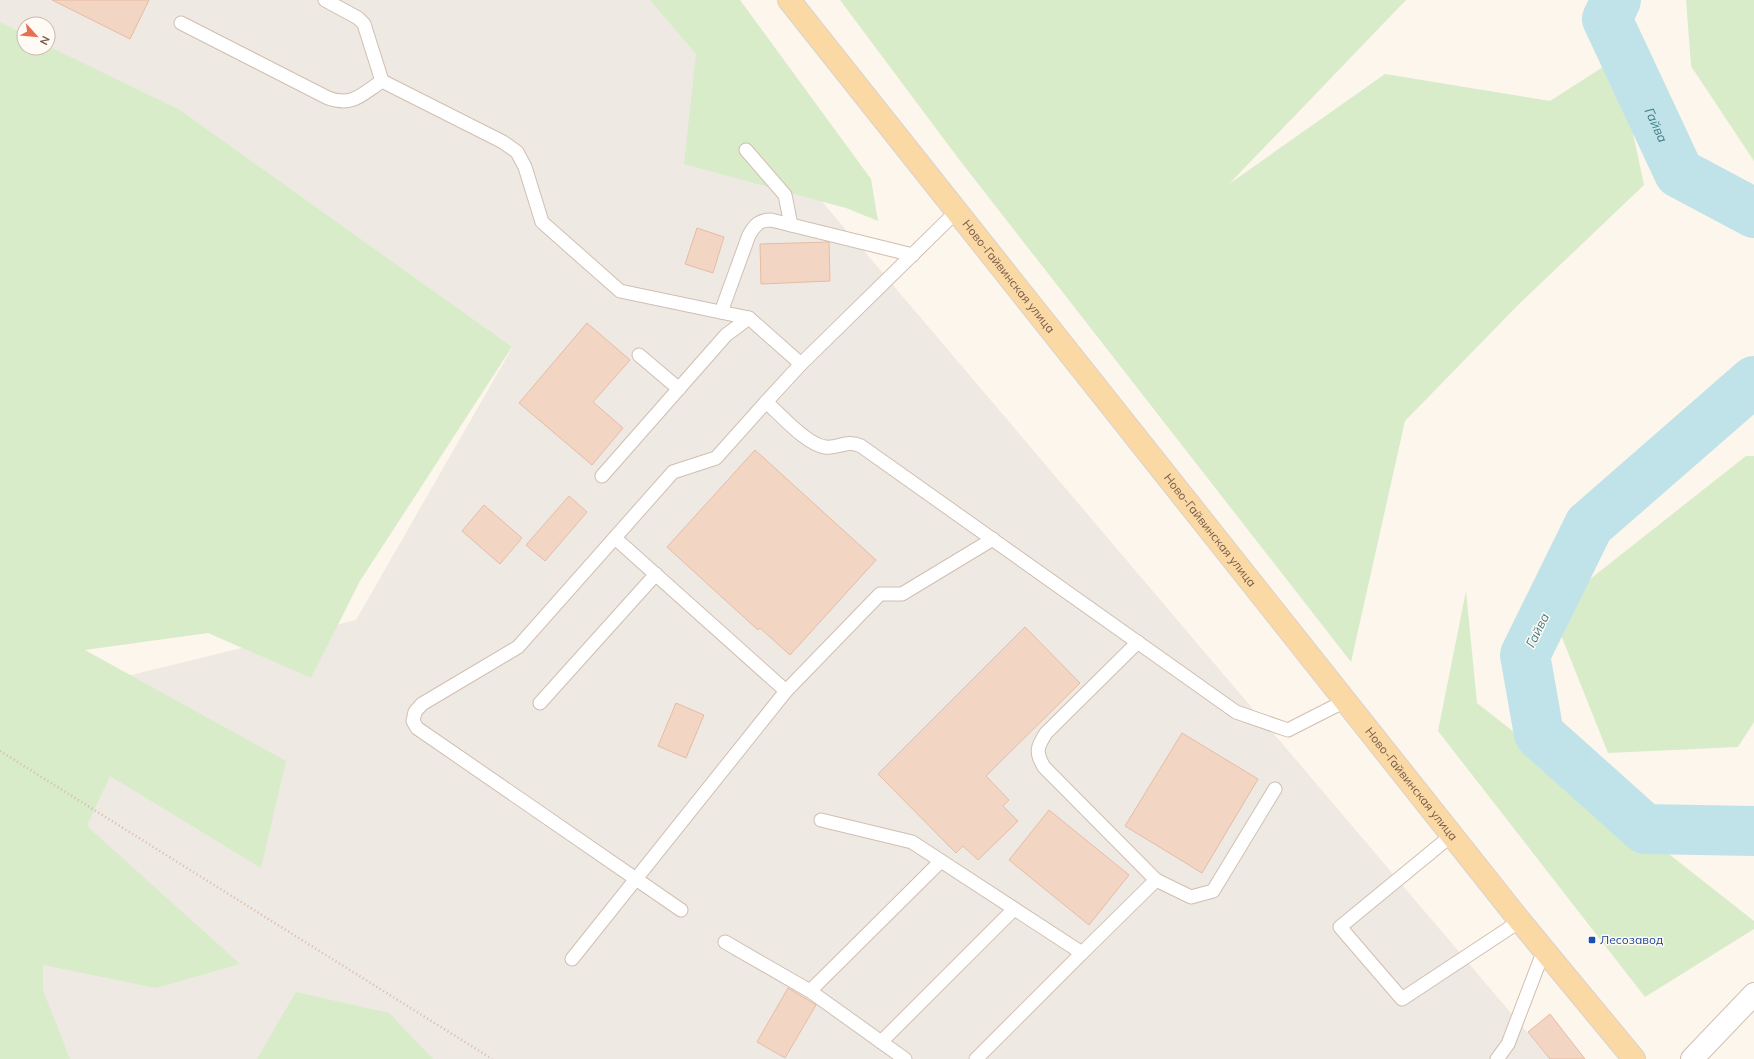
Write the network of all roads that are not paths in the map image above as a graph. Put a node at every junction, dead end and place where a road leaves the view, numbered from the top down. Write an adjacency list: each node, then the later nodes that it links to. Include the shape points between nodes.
1 (325, 0): 4 (lane, via 364,24)
2 (789, 0): 6 (main road, Ново-Гайвинская улица)
3 (181, 23): 4 (lane, via 340,102 348,102)
4 (382, 81): 9 (lane, via 503,142 517,152 525,167 542,222 620,292)
5 (746, 150): 7 (lane, via 785,195)
6 (957, 211): 8 (lane); 21 (main road, Ново-Гайвинская улица)
7 (791, 225): 8 (lane); 9 (lane, via 771,220 762,220 755,225)
8 (913, 255): 12 (lane)
9 (721, 312): 10 (lane)
10 (749, 318): 12 (lane); 13 (lane, via 726,335)
11 (639, 355): 13 (lane)
12 (801, 364): 14 (lane)
13 (678, 389): 15 (lane)
14 (766, 402): 16 (lane, via 716,458 673,472); 17 (lane, via 816,444 826,447 853,443 861,446)
15 (602, 476)
16 (615, 538): 18 (lane); 27 (lane, via 518,647 422,704 415,712 413,721 417,728)
17 (993, 539): 19 (lane); 20 (lane, via 902,594 880,594)
18 (656, 574): 20 (lane); 22 (lane)
19 (1138, 642): 21 (lane, via 1236,712 1288,730); 28 (lane, via 1046,733 1038,746 1038,758)
20 (786, 691): 27 (lane)
21 (1345, 701): 25 (main road, Ново-Гайвинская улица)
22 (540, 703)
23 (1275, 789): 28 (lane, via 1214,891 1190,897)
24 (821, 820): 26 (lane, via 912,842)
25 (1452, 835): 31 (main road, Ново-Гайвинская улица); 31 (lane, via 1340,927 1402,999)
26 (941, 861): 29 (lane); 36 (lane)
27 (636, 879): 30 (lane); 35 (lane)
28 (1156, 880): 34 (lane)
29 (1014, 909): 34 (lane); 38 (lane)
30 (681, 910)
31 (1520, 921): 33 (main road, Ново-Гайвинская улица)
32 (725, 942): 36 (lane)
33 (1544, 950): 41 (lane, via 1508,1044); 42 (main road, Ново-Гайвинская улица)
34 (1082, 954): 40 (lane)
35 (572, 959)
36 (810, 991): 38 (lane)
37 (1754, 994): 43 (street)
38 (881, 1042): 39 (lane)
39 (905, 1059)
40 (976, 1059)
41 (1497, 1059)
42 (1634, 1059)
43 (1692, 1059)

